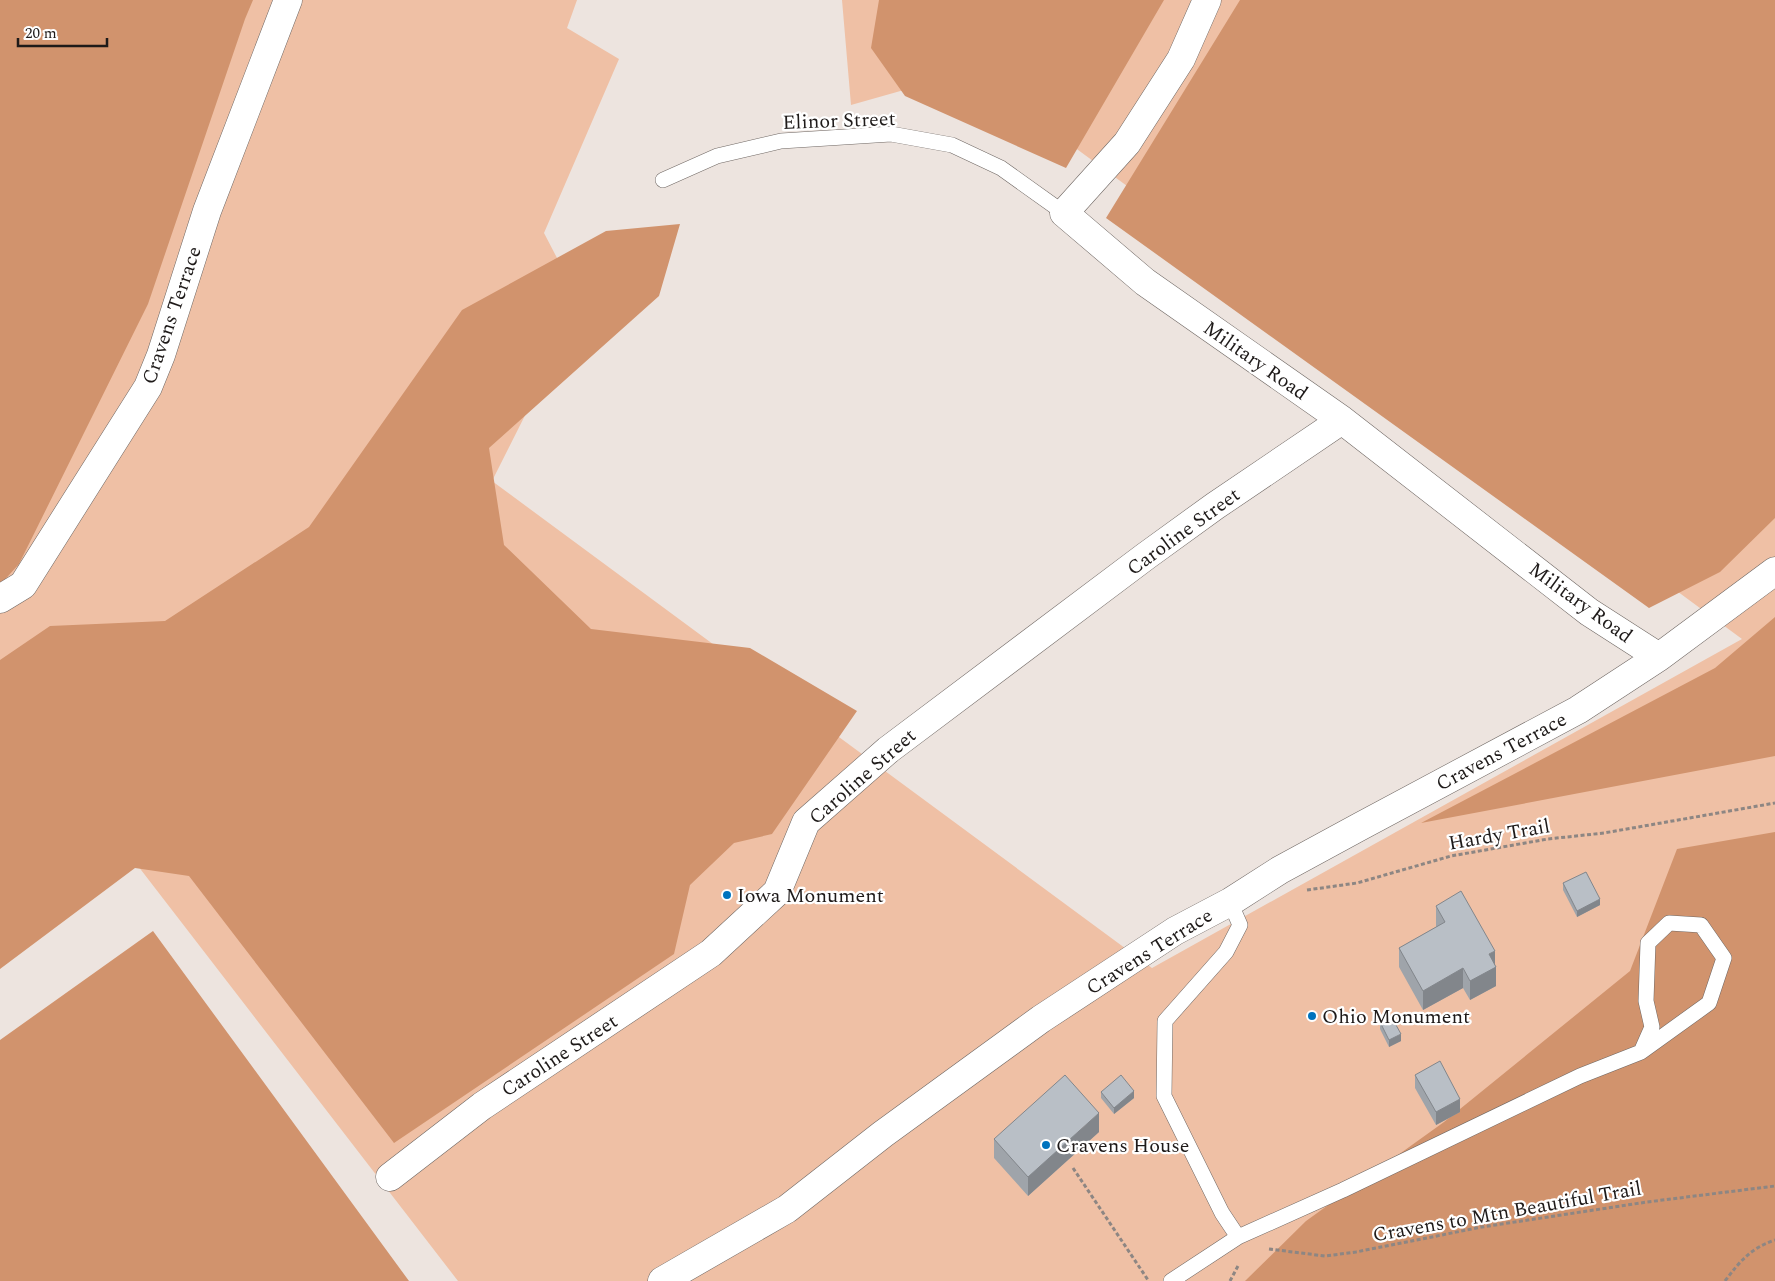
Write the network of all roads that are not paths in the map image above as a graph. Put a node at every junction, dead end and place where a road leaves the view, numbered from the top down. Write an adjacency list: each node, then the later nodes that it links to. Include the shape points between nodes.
1 (288, 0): 7 (street, Cravens Terrace, via 207,211 148,387 23,585)
2 (1207, 0): 4 (street, via 1181,59 1126,143)
3 (663, 180): 4 (lane, Elinor Street, via 717,156 781,141 891,134 952,145 1001,168)
4 (1064, 213): 5 (street, Military Road, via 1145,282)
5 (1342, 420): 8 (street, Military Road, via 1589,612); 11 (street, Caroline Street, via 1153,551 888,750 806,822 777,892 711,953 482,1106)
6 (1775, 571): 8 (street, Cravens Terrace)
7 (0, 600)
8 (1659, 657): 9 (street, Cravens Terrace, via 1578,710 1328,843)
9 (1230, 902): 12 (lane, via 1240,925 1226,952 1165,1021 1164,1096 1222,1213); 13 (street, Cravens Terrace, via 1175,931 1041,1019 883,1134 787,1209)
10 (1641, 1052): 10 (lane, via 1709,1003 1724,958 1701,925 1669,923 1648,943 1646,1001 1652,1026); 12 (lane, via 1580,1076 1343,1190)
11 (390, 1177)
12 (1238, 1236): 14 (lane)
13 (662, 1281)
14 (1171, 1281)

